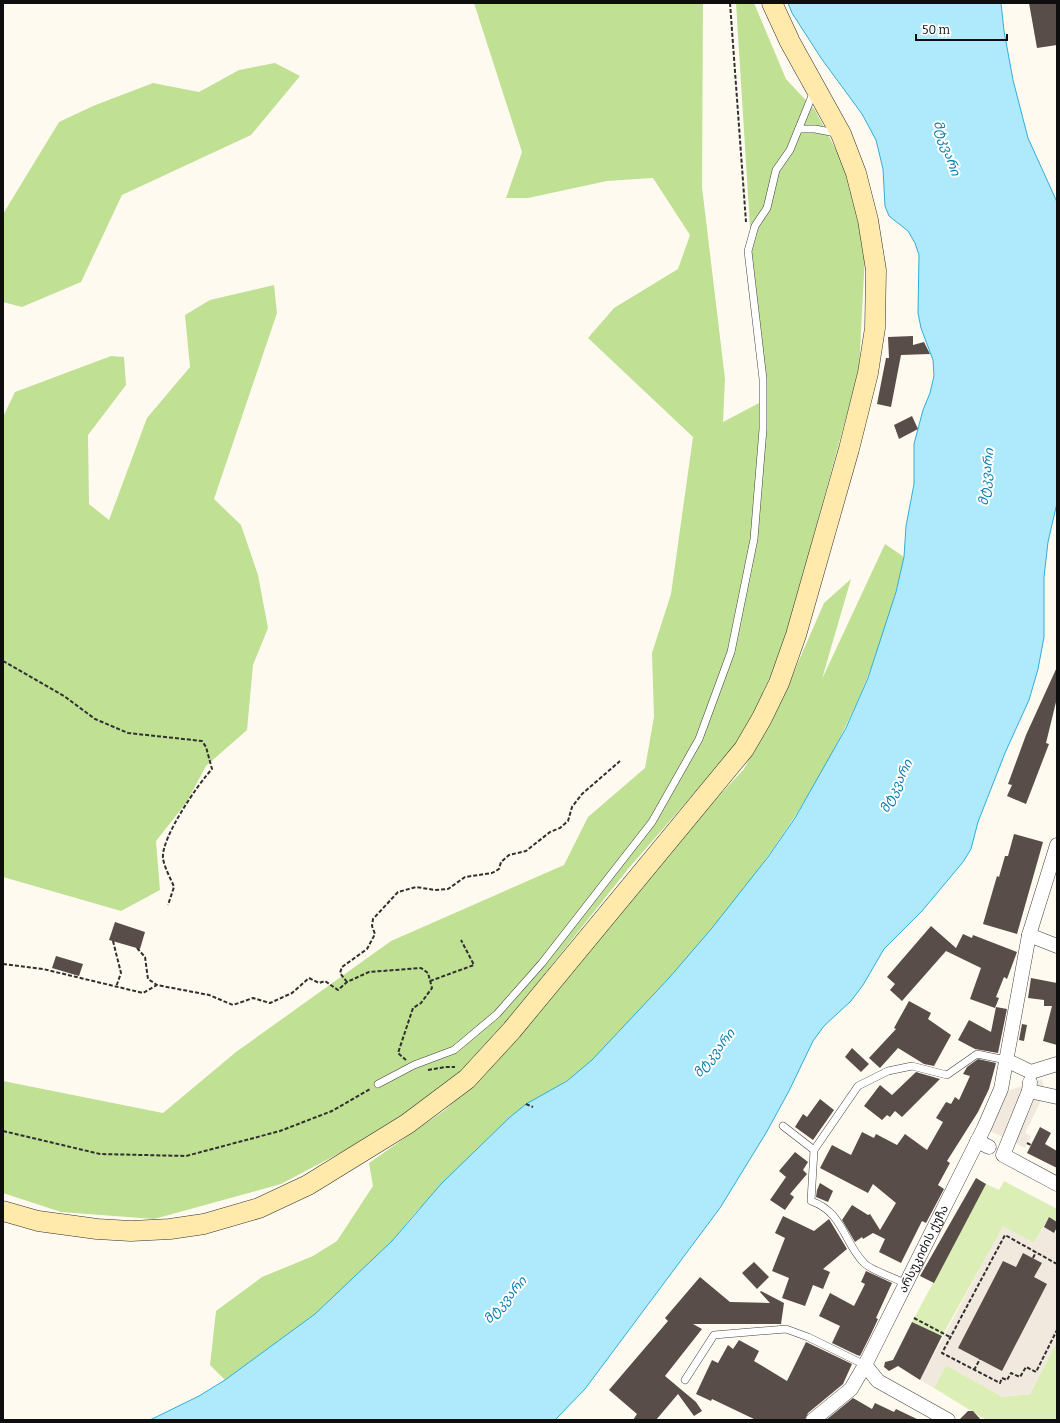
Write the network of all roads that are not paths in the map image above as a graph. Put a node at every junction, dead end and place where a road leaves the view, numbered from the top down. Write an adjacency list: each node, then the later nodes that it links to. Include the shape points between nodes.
1 (772, 3): 2 (main road, via 790,42)
2 (816, 87): 3 (lane); 4 (main road)
3 (799, 129): 4 (lane); 11 (lane, via 790,150 776,170 767,208 755,226 748,251 763,379 763,429 754,539 731,652 699,739 652,822 542,963 497,1014 454,1050 414,1065)
4 (841, 134): 17 (main road, via 856,173 868,220 876,270 875,328 868,374 796,635 779,683 744,749 512,1030 467,1079 407,1124 308,1185 259,1208 204,1224 131,1231 97,1229 38,1221)
5 (1057, 844): 6 (street, არსუკიძის ქუჩა)
6 (1029, 935): 7 (street); 8 (street, არსუკიძის ქუჩა)
7 (1057, 946)
8 (1006, 1060): 10 (street); 14 (street, არსუკიძის ქუჩა); 15 (lane, via 977,1054 947,1075 912,1066 888,1071 858,1086)
9 (1057, 1064): 10 (street)
10 (1030, 1082): 12 (street); 14 (street, via 1008,1140)
11 (378, 1084)
12 (1057, 1097)
13 (783, 1126): 15 (lane)
14 (991, 1148): 16 (street); 18 (street, არსუკიძის ქუჩა)
15 (814, 1150): 18 (lane, via 811,1201 824,1206 833,1215 864,1264)
16 (1057, 1184)
17 (3, 1210)
18 (905, 1284): 19 (street, არსუკიძის ქუჩა)
19 (865, 1365): 20 (lane, via 786,1329 714,1335); 21 (street, არსუკიძის ქუჩა, via 851,1389); 22 (street, via 878,1381)
20 (685, 1380)
21 (813, 1420)
22 (948, 1420)

